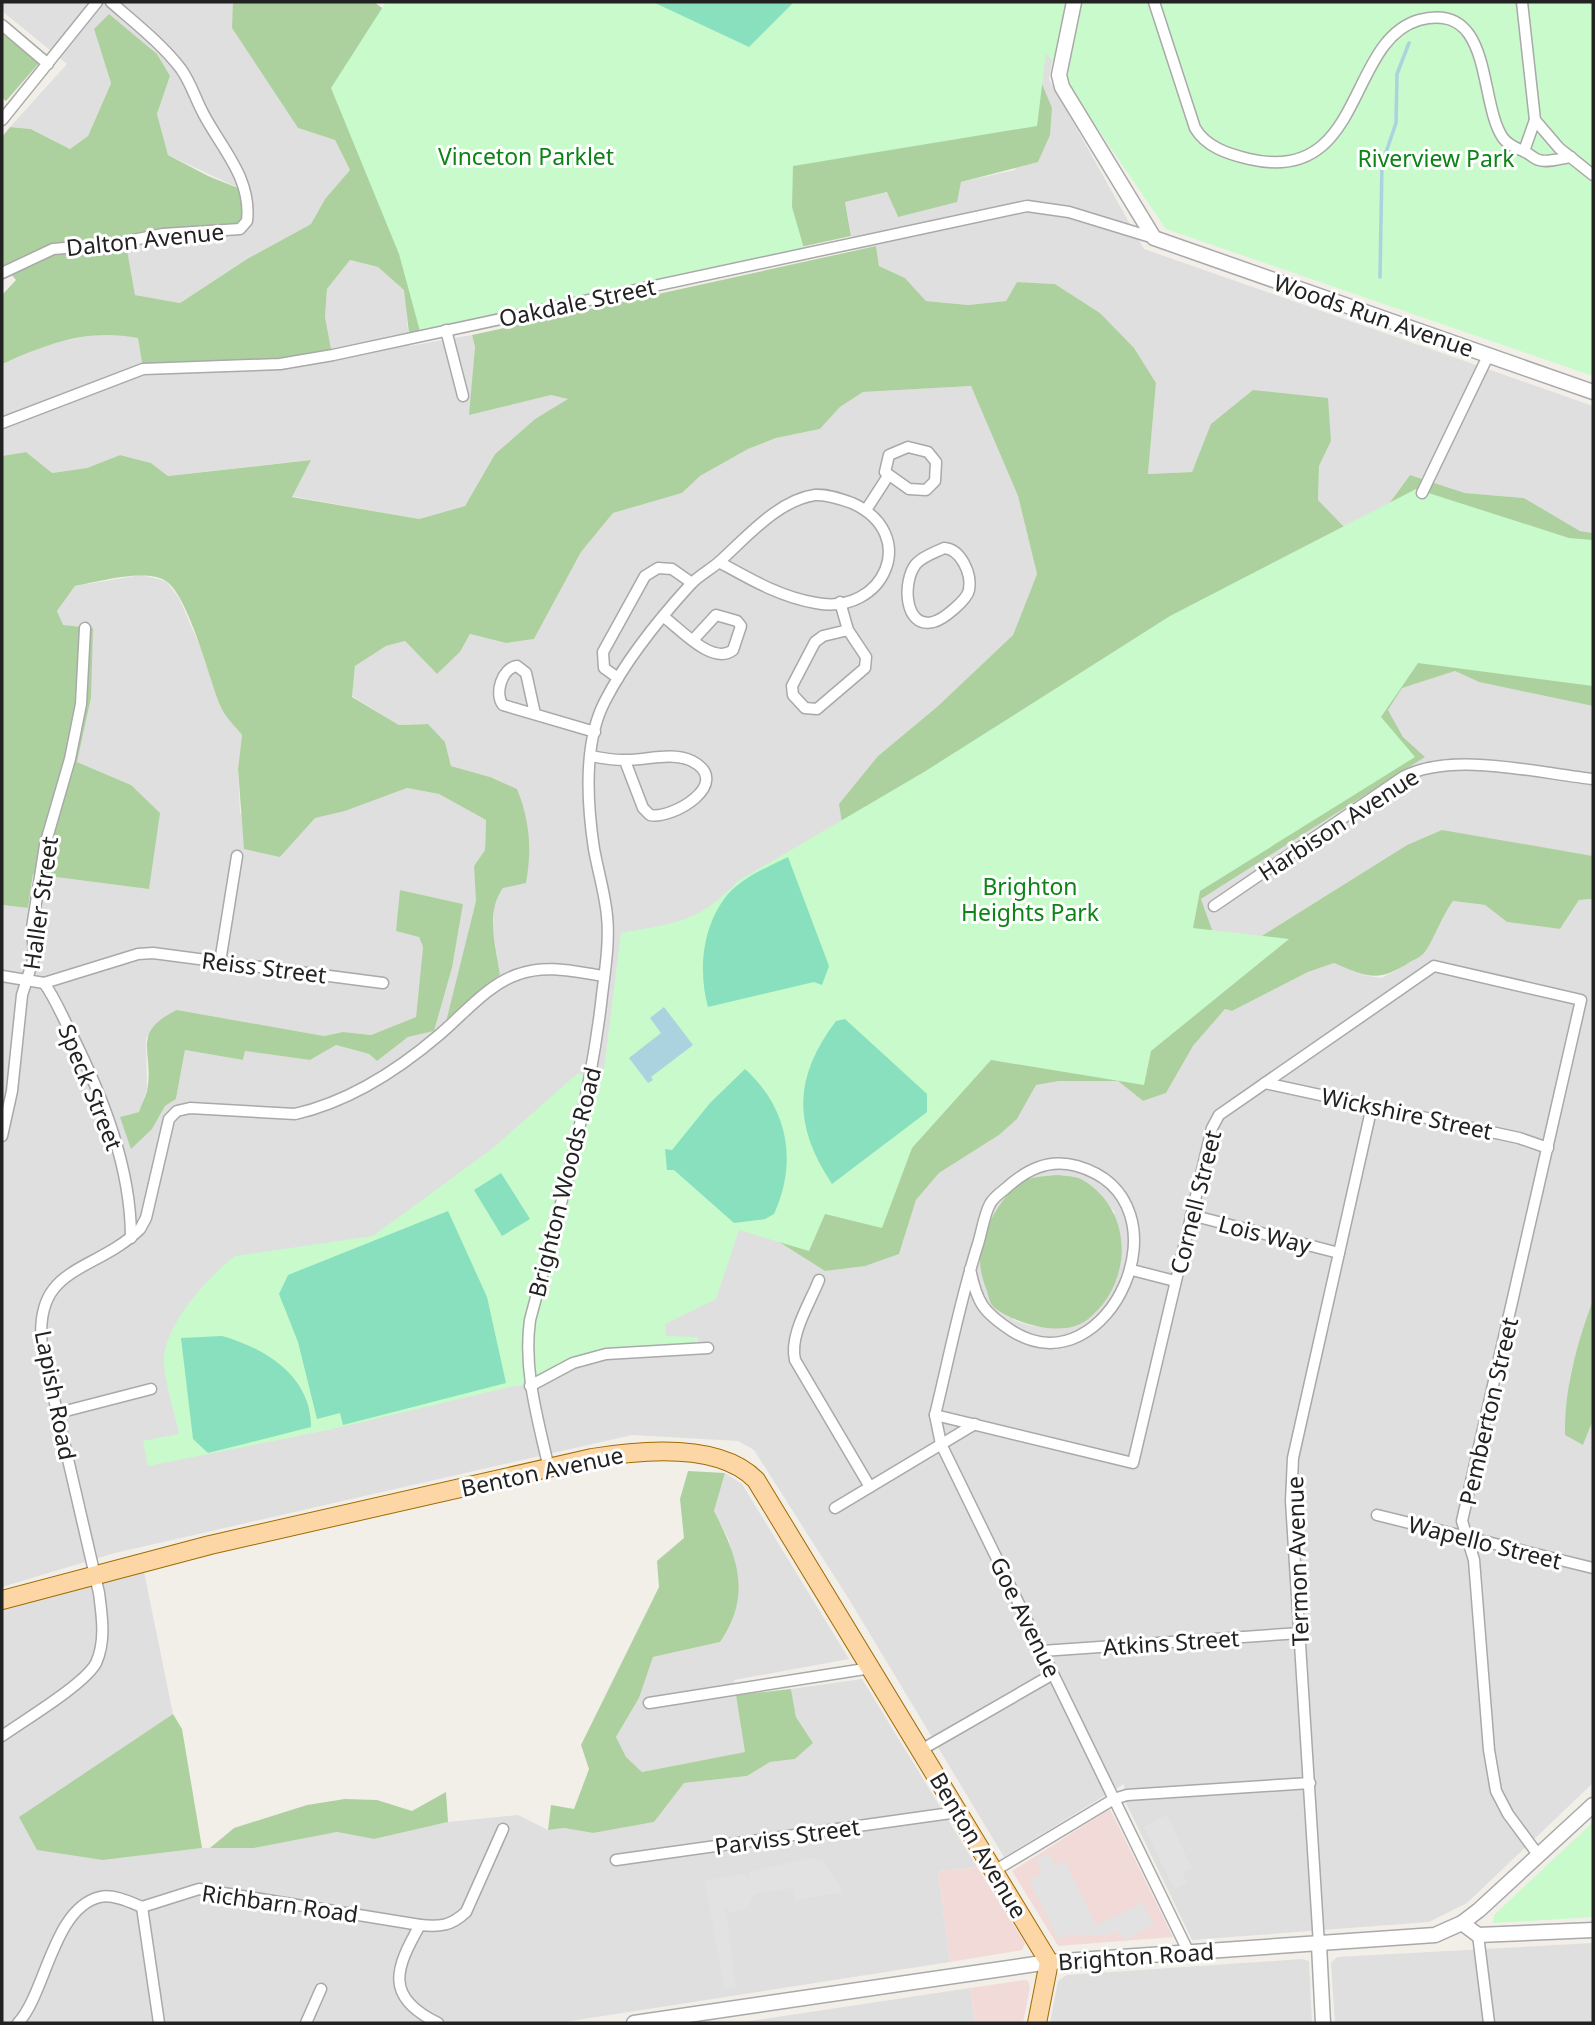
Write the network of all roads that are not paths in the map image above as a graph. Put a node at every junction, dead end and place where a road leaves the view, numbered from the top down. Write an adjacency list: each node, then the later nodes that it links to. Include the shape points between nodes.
1 (97, 2): 7 (street)
2 (111, 2): 14 (street, Dalton Avenue, via 180,69 193,88 245,189 247,220 240,229 163,234 53,250)
3 (1074, 2): 13 (street, via 1059,75 1062,87)
4 (1154, 2): 10 (street, via 1195,128 1214,147 1276,164 1303,158 1339,124 1394,35 1411,23 1433,17 1455,22 1470,35 1498,128 1509,144)
5 (1522, 2): 9 (street)
6 (2, 25): 7 (street)
7 (48, 64): 8 (street)
8 (2, 120)
9 (1535, 120): 10 (street); 11 (street)
10 (1524, 151): 11 (street, via 1539,160)
11 (1571, 157): 12 (street)
12 (1593, 175)
13 (1154, 238): 15 (street, Oakdale Street, via 1069,212 1027,206); 16 (street, Woods Run Avenue)
14 (2, 273)
15 (446, 330): 18 (street); 19 (street, Oakdale Street, via 280,364 143,369)
16 (1488, 356): 17 (street, Woods Run Avenue); 21 (street)
17 (1593, 393)
18 (463, 396)
19 (2, 423)
20 (888, 476): 20 (street, via 885,461 900,448 928,452 936,463 935,481 926,490 909,489); 22 (street)
21 (1422, 493)
22 (866, 510): 23 (street, via 889,544); 24 (street, Brighton Woods Road, via 840,498 817,495 794,501)
23 (891, 561): 25 (street); 27 (street, via 879,583 862,597)
24 (719, 562): 26 (street, Brighton Woods Road); 27 (street, via 777,593 819,604)
25 (913, 568): 25 (street, via 906,601 924,622 938,620 968,593 961,558 954,550 944,548)
26 (692, 583): 28 (street, Brighton Woods Road); 32 (street, via 672,569 658,568 645,576 603,652 604,668)
27 (841, 602): 30 (street)
28 (664, 617): 31 (street); 32 (street, Brighton Woods Road)
29 (85, 628): 44 (street, Haller Street, via 81,704 45,845)
30 (848, 630): 30 (street, via 866,657 862,672 817,709 805,708 793,695 792,686 815,642)
31 (693, 640): 31 (street, via 707,650 728,653 741,626 716,615)
32 (618, 678): 34 (street, Brighton Woods Road, via 603,704)
33 (535, 714): 33 (street, via 499,701 510,667 521,667 526,673); 34 (street)
34 (595, 732): 35 (street, Brighton Woods Road)
35 (590, 756): 36 (street); 43 (street, Brighton Woods Road, via 594,846 607,918)
36 (625, 761): 36 (street, via 642,808 650,815 665,814 701,795 706,786 700,767 686,759 647,756)
37 (1593, 779): 39 (street, Harbison Avenue, via 1460,764 1424,767)
38 (237, 856): 40 (street)
39 (1214, 906)
40 (220, 962): 45 (street, Reiss Street); 46 (street, Reiss Street, via 144,953)
41 (1434, 966): 47 (street, Cornell Street); 50 (street, Pemberton Street, via 1581,1000)
42 (2, 976): 44 (street)
43 (604, 976): 52 (street, Lapish Road, via 548,968 517,974 489,990 398,1066 309,1111 177,1111 164,1131 146,1218); 59 (street, Brighton Woods Road, via 578,1143 530,1320 526,1349)
44 (29, 980): 46 (street); 49 (street, Haller Street, via 22,995 12,1091)
45 (383, 983)
46 (44, 984): 52 (street, Speck Street, via 90,1072 124,1169)
47 (1265, 1083): 48 (street, Wickshire Street); 51 (street, Cornell Street, via 1215,1121)
48 (1372, 1106): 50 (street, Wickshire Street, via 1519,1138); 53 (street, Termon Avenue)
49 (2, 1136)
50 (1548, 1149): 69 (street, Pemberton Street, via 1462,1521)
51 (1191, 1215): 53 (street, Lois Way); 57 (street, Cornell Street)
52 (131, 1238): 61 (street, Lapish Road, via 60,1281 45,1299 41,1340)
53 (1339, 1253): 73 (street, Termon Avenue, via 1293,1458 1291,1501)
54 (970, 1269): 55 (street, via 975,1294 987,1315 1018,1335 1052,1342 1072,1339 1113,1309); 55 (street, via 991,1202 1024,1172 1047,1164 1092,1171 1114,1188 1131,1213); 62 (street, Goe Avenue)
55 (1132, 1270): 57 (street)
56 (819, 1280): 66 (street, via 792,1350)
57 (1175, 1281): 63 (street, Cornell Street, via 1133,1463)
58 (708, 1348): 59 (street, via 606,1354 573,1363)
59 (530, 1386): 65 (street, Brighton Woods Road)
60 (151, 1389): 61 (street)
61 (58, 1413): 71 (street, Lapish Road)
62 (935, 1415): 63 (street); 64 (street, Goe Avenue)
63 (975, 1424): 64 (street)
64 (941, 1444): 66 (street); 74 (street, Goe Avenue)
65 (549, 1469): 71 (main road, Benton Avenue); 75 (main road, Benton Avenue, via 634,1451 714,1457 740,1465 756,1480)
66 (870, 1487): 67 (street)
67 (835, 1508)
68 (1377, 1515): 69 (street, Wapello Street)
69 (1468, 1538): 70 (street, Wapello Street); 85 (street, Pemberton Street, via 1474,1560 1496,1791)
70 (1593, 1569)
71 (95, 1575): 72 (main road, Benton Avenue); 78 (street, Lapish Road, via 104,1629 95,1664)
72 (2, 1600)
73 (1300, 1633): 74 (street, Atkins Street); 80 (street, Termon Avenue)
74 (1042, 1651): 76 (street, Goe Avenue)
75 (871, 1668): 77 (street); 79 (main road, Benton Avenue)
76 (1053, 1674): 79 (street); 81 (street, Goe Avenue)
77 (649, 1703)
78 (2, 1736)
79 (921, 1750): 83 (main road, Benton Avenue)
80 (1310, 1783): 81 (street); 93 (street, Termon Avenue)
81 (1114, 1799): 87 (street); 94 (street, Goe Avenue)
82 (1593, 1805): 85 (street, Brighton Road)
83 (958, 1812): 86 (street, Parviss Street); 87 (main road, Benton Avenue)
84 (503, 1829): 90 (street, Richbarn Road, via 466,1912 441,1927)
85 (1539, 1856): 89 (street, Brighton Road)
86 (616, 1860)
87 (994, 1871): 95 (main road, Benton Avenue)
88 (142, 1907): 90 (street, Richbarn Road, via 199,1889); 97 (street, via 100,1897 82,1907 61,1935); 98 (street)
89 (1462, 1923): 92 (street); 93 (street, Brighton Road, via 1416,1938)
90 (420, 1925): 100 (street, via 400,1962 398,1986 410,2006)
91 (1593, 1930): 92 (street)
92 (1478, 1936): 104 (street)
93 (1319, 1945): 94 (street, Brighton Road); 103 (street, Termon Avenue)
94 (1189, 1953): 95 (street, Brighton Road)
95 (1049, 1962): 101 (street, Brighton Road); 102 (main road)
96 (321, 1989): 99 (street)
97 (18, 2023)
98 (159, 2023)
99 (306, 2023)
100 (438, 2023)
101 (634, 2023)
102 (1037, 2023)
103 (1323, 2023)
104 (1489, 2023)

